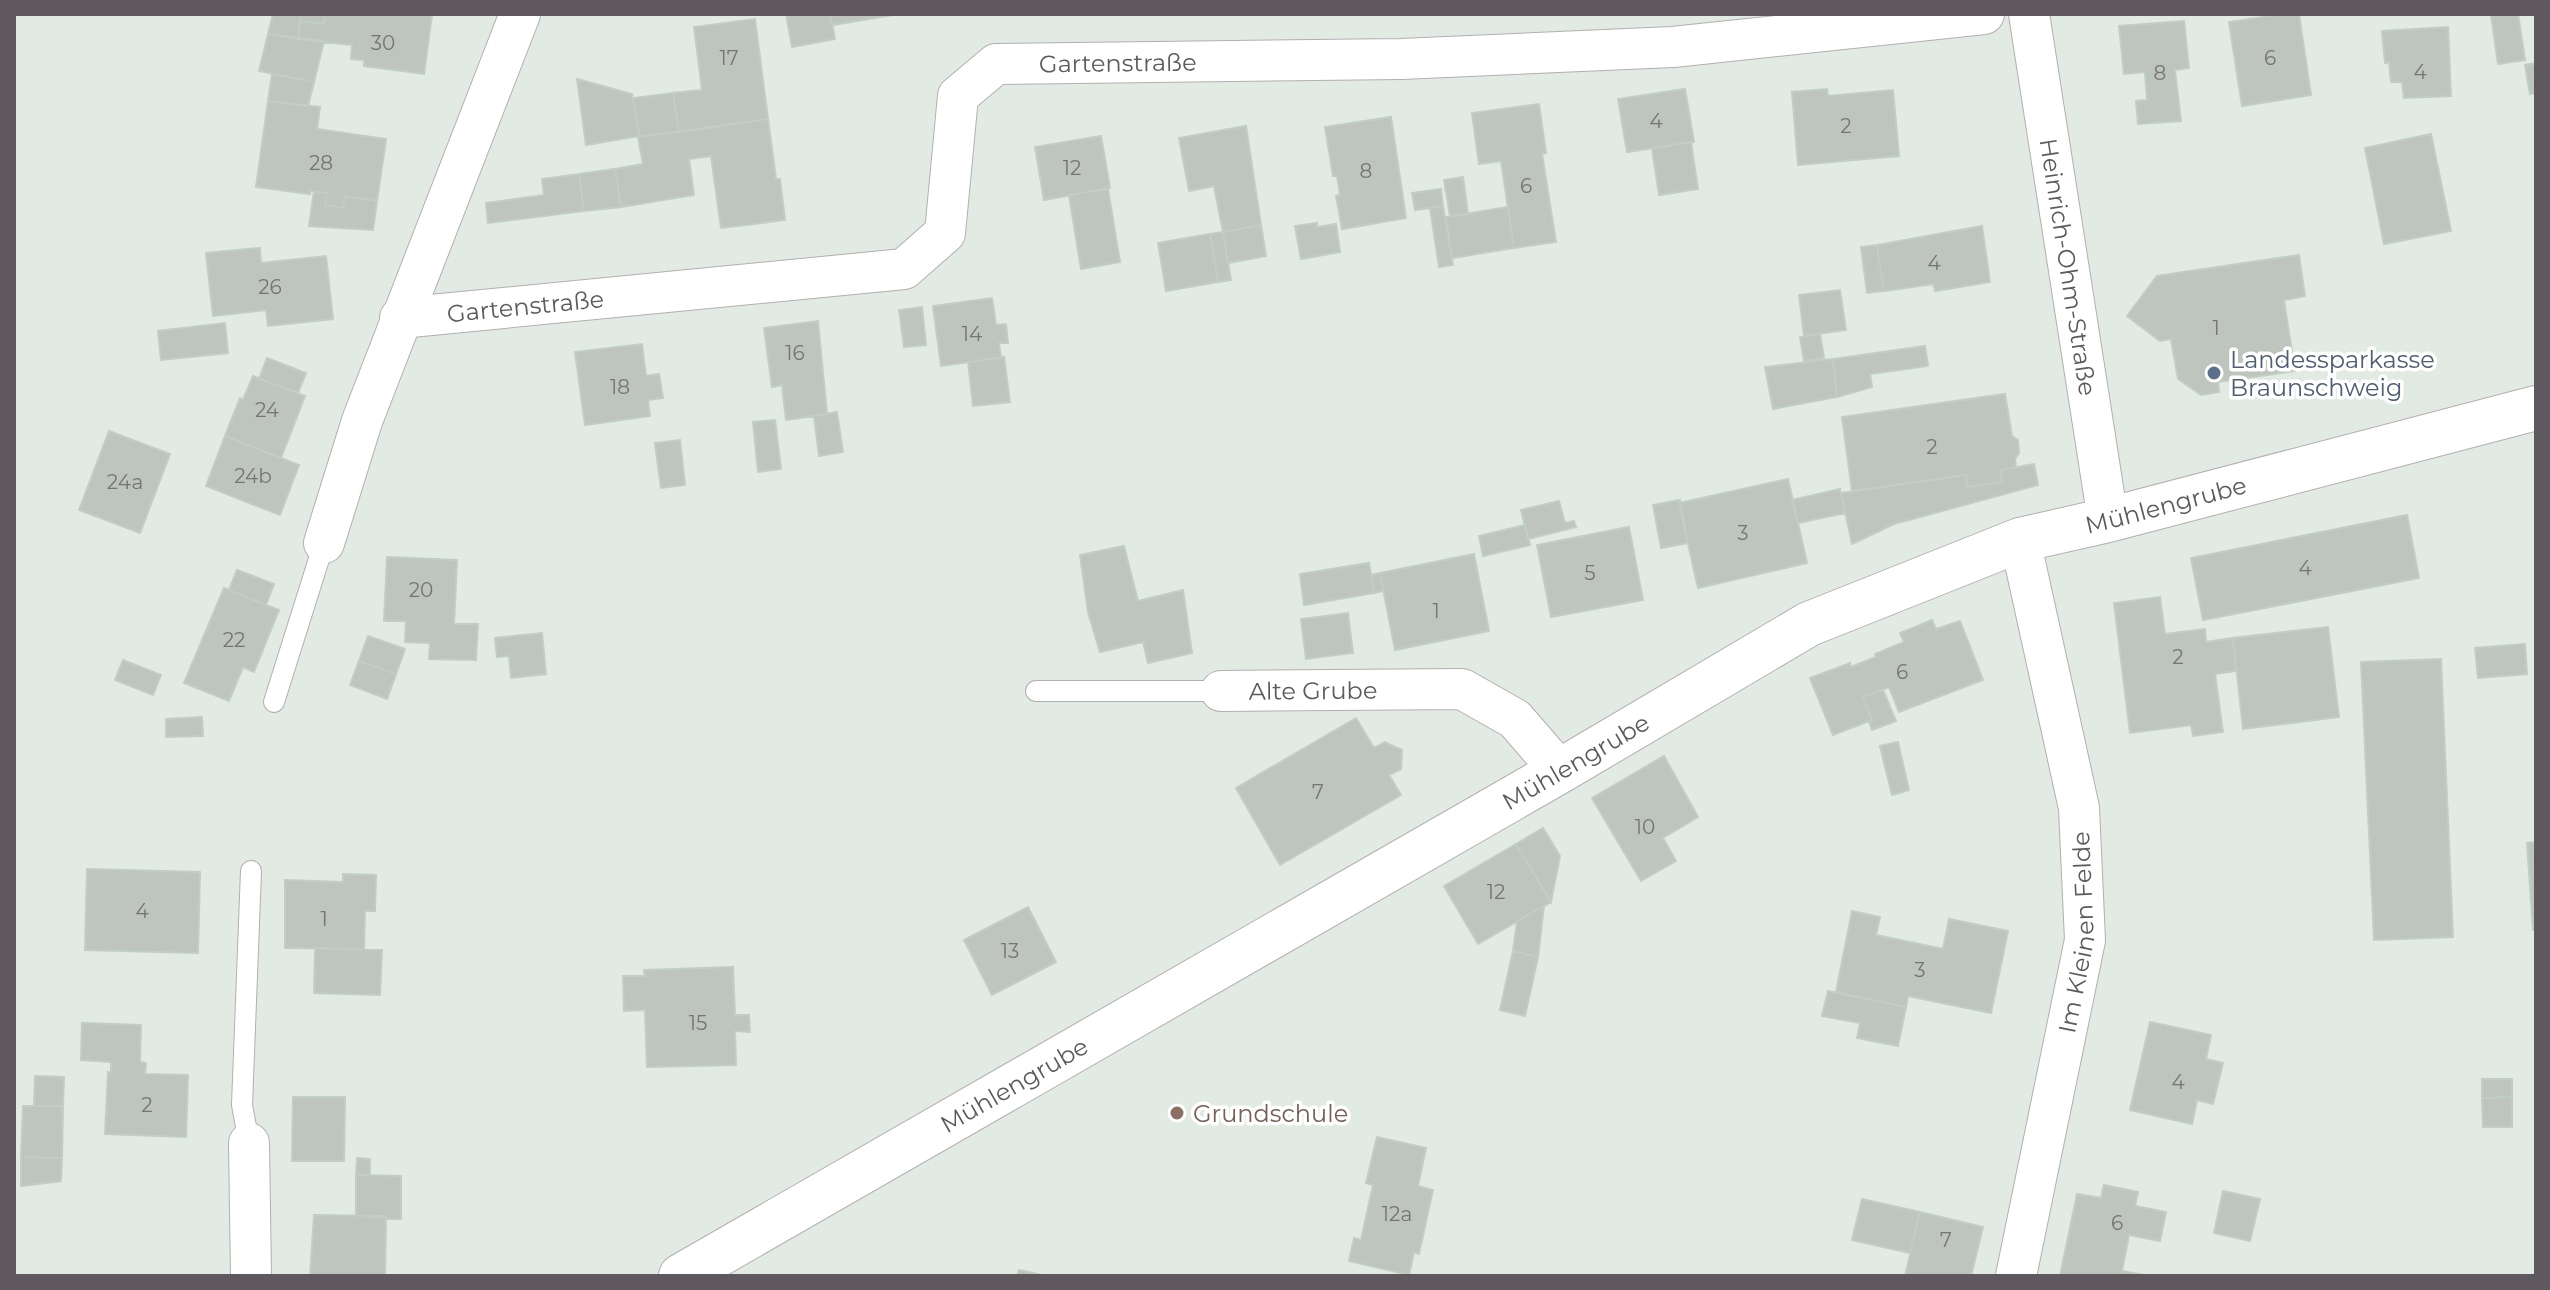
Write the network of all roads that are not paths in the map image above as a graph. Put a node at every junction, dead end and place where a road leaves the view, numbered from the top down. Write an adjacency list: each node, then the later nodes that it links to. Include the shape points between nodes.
1 (520, 14): 4 (street, Gartenstraße)
2 (1984, 14): 4 (street, Gartenstraße, via 1673,47 1401,59 996,64 958,96 945,233 904,269)
3 (2029, 14): 6 (street, Heinrich-Ohm-Straße)
4 (400, 318): 8 (street, Gartenstraße)
5 (2536, 408): 6 (street, Mühlengrube)
6 (2108, 520): 7 (street, Mühlengrube)
7 (2020, 540): 12 (street, Mühlengrube, via 1809,624); 17 (street, Im Kleinen Felde, via 2079,808 2085,940)
8 (324, 543): 11 (lane)
9 (1036, 691): 10 (lane, Alte Grube)
10 (1221, 691): 12 (street, Alte Grube, via 1462,689 1515,719)
11 (274, 702)
12 (1560, 771): 16 (street, Mühlengrube)
13 (251, 871): 14 (lane, via 242,1105)
14 (249, 1143): 15 (street)
15 (251, 1276)
16 (681, 1276)
17 (2016, 1276)

